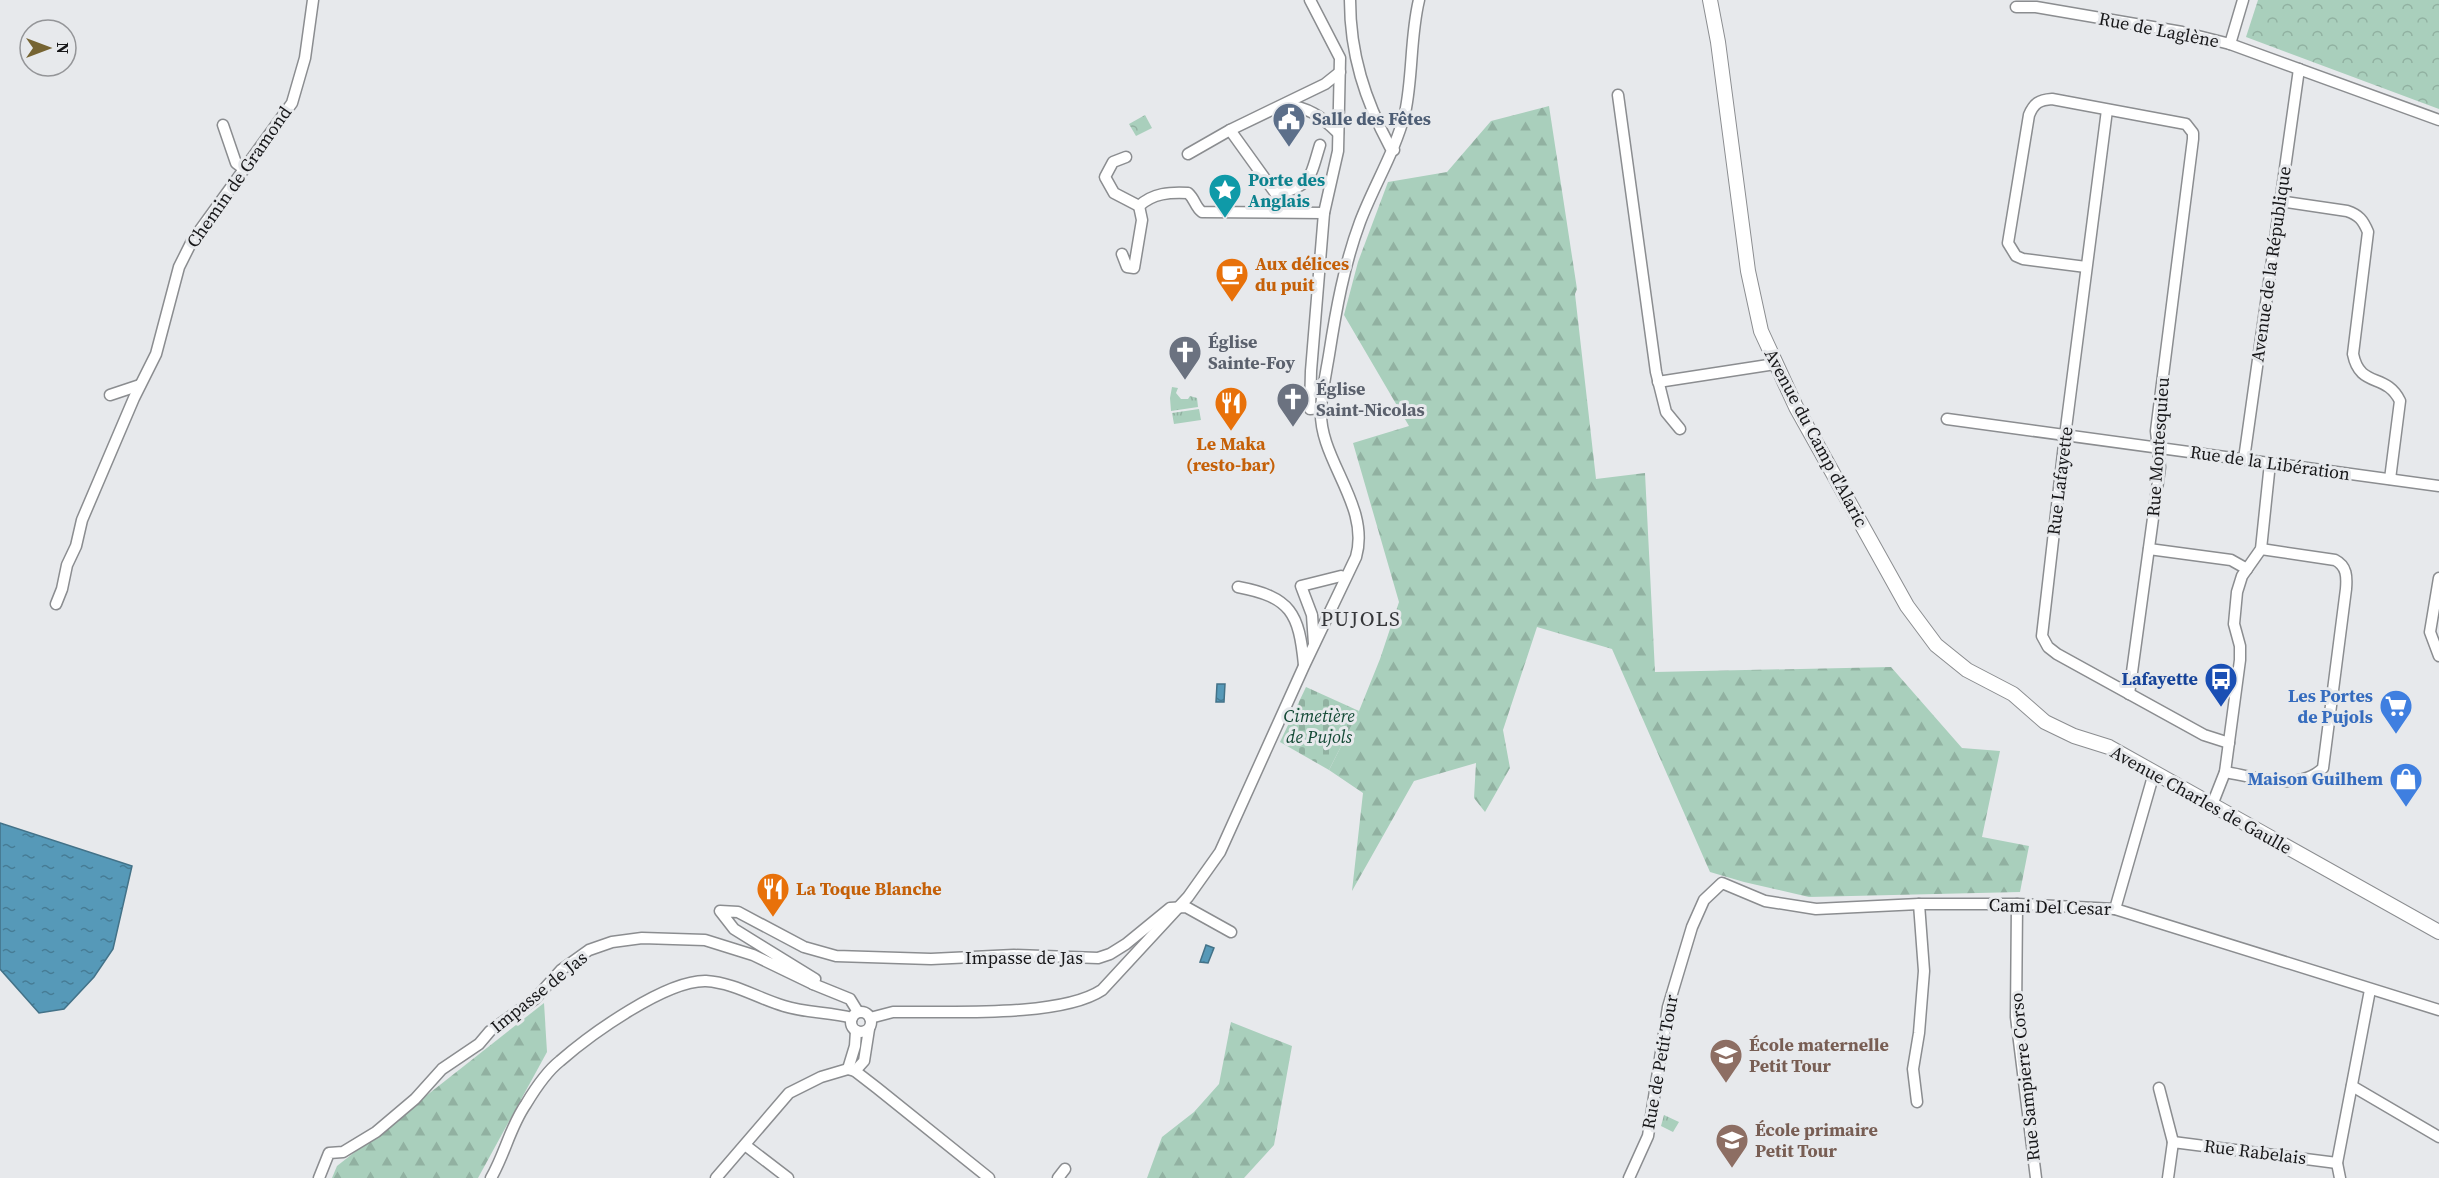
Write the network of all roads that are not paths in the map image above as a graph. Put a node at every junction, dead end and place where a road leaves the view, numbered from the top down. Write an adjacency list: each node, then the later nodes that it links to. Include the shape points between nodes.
1 (313, 0): 22 (street, Chemin de Gramond, via 305,58 292,103)
2 (1310, 0): 10 (street, via 1340,58)
3 (1350, 0): 19 (street, via 1355,60 1362,85)
4 (1419, 0): 19 (street, via 1405,111)
5 (1710, 0): 28 (main road, Avenue du Camp d'Alaric, via 1748,271 1761,331)
6 (2243, 0): 8 (street)
7 (2016, 7): 8 (street, Rue de Laglène, via 2182,32)
8 (2230, 44): 9 (street, Rue de Laglène)
9 (2299, 69): 14 (street, Rue de Laglène); 23 (street, Avenue de la République)
10 (1340, 72): 12 (street, via 1325,84); 17 (street)
11 (1618, 95): 29 (street)
12 (1282, 105): 16 (street); 17 (street, via 1302,106 1322,117)
13 (2107, 110): 27 (street, Rue Lafayette); 27 (street, via 2052,99 2033,106 2008,235 2016,256); 36 (street, Rue Montesquieu, via 2179,122 2191,129 2193,139)
14 (2439, 120)
15 (223, 125): 22 (street, via 236,163)
16 (1230, 130): 18 (street, via 1276,194 1296,190 1309,179); 20 (street)
17 (1338, 133): 25 (street, via 1338,151)
18 (1320, 145)
19 (1394, 150): 32 (street, via 1361,220 1346,264)
20 (1188, 154)
21 (1126, 157): 24 (street, via 1113,162 1105,177 1114,193)
22 (244, 170): 30 (street, Chemin de Gramond, via 192,241 179,267 156,354)
23 (2279, 201): 37 (street, Avenue de la République); 39 (street, via 2348,211 2364,221 2368,232 2353,354 2365,376 2387,384 2400,401)
24 (1139, 206): 25 (street, via 1157,195 1188,193 1202,212); 26 (street, via 1142,220 1134,268 1127,267)
25 (1324, 213): 32 (street)
26 (1122, 254)
27 (2086, 267): 35 (street, Rue Lafayette)
28 (1774, 364): 29 (street); 49 (main road, Avenue du Camp d'Alaric, via 1907,606)
29 (1658, 382): 34 (street, via 1666,412)
30 (140, 385): 31 (street); 47 (street, Chemin de Gramond, via 82,520)
31 (110, 395)
32 (1311, 408): 44 (street, via 1324,431 1360,530 1356,557)
33 (1947, 419): 35 (street, Rue de la Libération)
34 (1680, 429)
35 (2065, 436): 36 (street, Rue de la Libération); 52 (street, Rue Lafayette, via 2042,636 2057,654)
36 (2157, 447): 37 (street, Rue de la Libération); 41 (street, Rue Montesquieu, via 2160,467)
37 (2244, 459): 38 (street, Rue de la Libération)
38 (2270, 463): 39 (street, Rue de la Libération); 42 (street)
39 (2390, 479): 40 (street, Rue de la Libération)
40 (2439, 486)
41 (2149, 549): 43 (street, via 2231,560); 52 (street, Rue Montesquieu)
42 (2261, 549): 43 (street); 54 (street, via 2335,560 2345,572 2346,590 2323,768 2314,777 2299,782)
43 (2247, 569): 53 (street, via 2238,585 2234,618 2240,652)
44 (1345, 578): 48 (street); 48 (street, via 1301,586 1312,615)
45 (2439, 578): 50 (street, via 2430,632)
46 (1238, 587): 51 (street, via 1273,596 1291,610 1301,637)
47 (56, 604)
48 (1314, 644): 51 (street)
49 (1936, 645): 55 (main road, Avenue Charles de Gaulle, via 1967,670 2013,694 2045,722 2109,747)
50 (2439, 657)
51 (1304, 666): 60 (street, via 1220,852)
52 (2129, 693): 53 (street, Rue Lafayette, via 2204,735)
53 (2229, 743): 54 (street)
54 (2225, 772): 56 (street)
55 (2154, 773): 56 (main road, Avenue Charles de Gaulle); 61 (street)
56 (2212, 806): 63 (main road, Avenue Charles de Gaulle)
57 (1722, 883): 58 (street, Cami Del Cesar, via 1765,901 1816,909); 83 (street, Rue de Petit Tour, via 1704,900 1692,927 1668,1007 1648,1136)
58 (1919, 904): 59 (street, Cami Del Cesar); 73 (street, via 1924,971 1913,1069)
59 (2017, 904): 61 (street, Cami Del Cesar); 84 (street, Rue Sampierre Corso, via 2016,1017)
60 (1177, 908): 62 (street, via 1186,907); 64 (street, Impasse de Jas, via 1170,908 1126,944 1098,958 836,956 804,947 738,912 720,911 734,929 815,979); 68 (street, via 1102,990 1075,1002 1045,1007 893,1012)
61 (2115, 909): 65 (street, Cami Del Cesar)
62 (1231, 932)
63 (2439, 932)
64 (813, 984): 67 (street, via 850,999); 78 (street, Impasse de Jas, via 753,955 705,940 642,938 589,950 561,970 535,999 442,1069 415,1099 376,1131 343,1152 329,1153)
65 (2370, 990): 66 (street, Cami Del Cesar); 71 (street)
66 (2439, 1010)
67 (855, 1015): 68 (street, via 867,1014); 69 (street, via 852,1027); 79 (street, via 785,1006 720,983 691,982 673,987 621,1016 559,1061 524,1106)
68 (870, 1024): 69 (street, via 863,1032); 70 (street, via 864,1061)
69 (856, 1031): 70 (street)
70 (852, 1070): 76 (street, via 821,1077 789,1093); 82 (street)
71 (2352, 1086): 74 (street); 77 (street)
72 (2159, 1088): 75 (street)
73 (1917, 1102)
74 (2439, 1137)
75 (2173, 1142): 77 (street, Rue Rabelais); 85 (street)
76 (746, 1145): 80 (street); 81 (street)
77 (2337, 1163): 86 (street)
78 (319, 1178)
79 (491, 1178)
80 (716, 1178)
81 (788, 1178)
82 (989, 1178)
83 (1629, 1178)
84 (2036, 1178)
85 (2168, 1178)
86 (2340, 1178)

